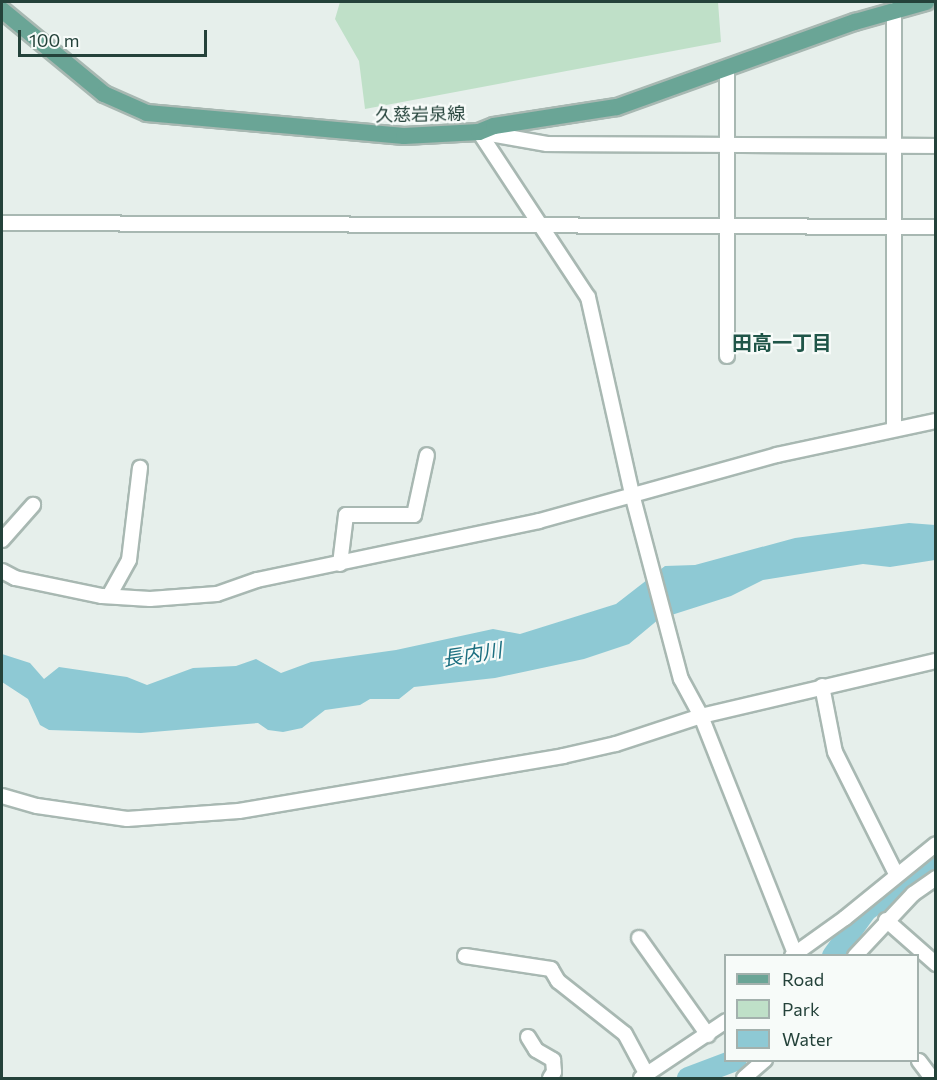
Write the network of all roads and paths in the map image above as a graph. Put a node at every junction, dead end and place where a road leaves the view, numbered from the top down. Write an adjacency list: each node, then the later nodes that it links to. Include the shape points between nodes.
1 (926, 2): 3 (main road, 久慈岩泉線)
2 (2, 10): 5 (main road, 久慈岩泉線, via 104,94 147,113 376,135)
3 (894, 10): 4 (main road, 久慈岩泉線); 7 (street)
4 (727, 70): 5 (main road, 久慈岩泉線, via 617,107 494,126); 6 (street)
5 (479, 132): 6 (street, via 547,144); 10 (street)
6 (728, 145): 7 (street); 11 (street)
7 (896, 146): 8 (street); 12 (street)
8 (936, 146)
9 (2, 223): 10 (street)
10 (538, 225): 11 (street); 19 (street, via 588,297)
11 (728, 227): 12 (street); 14 (street)
12 (895, 227): 13 (street); 16 (street)
13 (936, 227)
14 (727, 356)
15 (936, 421): 16 (street)
16 (894, 429): 19 (street)
17 (427, 455): 22 (street, via 414,515 346,515)
18 (140, 468): 24 (street, via 129,560)
19 (632, 494): 22 (street, via 539,521); 27 (street, via 681,679)
20 (33, 505): 21 (street)
21 (2, 535)
22 (340, 564): 24 (street, via 257,580 217,594 150,599)
23 (2, 571): 24 (street, via 70,592)
24 (108, 596)
25 (936, 661): 26 (street)
26 (822, 686): 27 (street); 30 (street, via 835,752)
27 (701, 716): 28 (street, via 616,744 563,756 185,818 127,819 37,806); 34 (street)
28 (2, 796)
29 (936, 844): 30 (street)
30 (896, 874): 34 (street, via 845,918)
31 (936, 878): 32 (street)
32 (886, 920): 35 (street); 37 (street)
33 (639, 938): 39 (street)
34 (793, 954)
35 (857, 954)
36 (465, 956): 43 (street, via 551,969 558,981 625,1034)
37 (936, 964)
38 (724, 1023): 39 (street)
39 (708, 1035): 43 (street)
40 (528, 1038): 44 (street, via 537,1050 553,1060)
41 (919, 1061): 46 (street)
42 (763, 1062): 45 (street)
43 (644, 1077)
44 (550, 1078)
45 (744, 1078)
46 (932, 1078)

